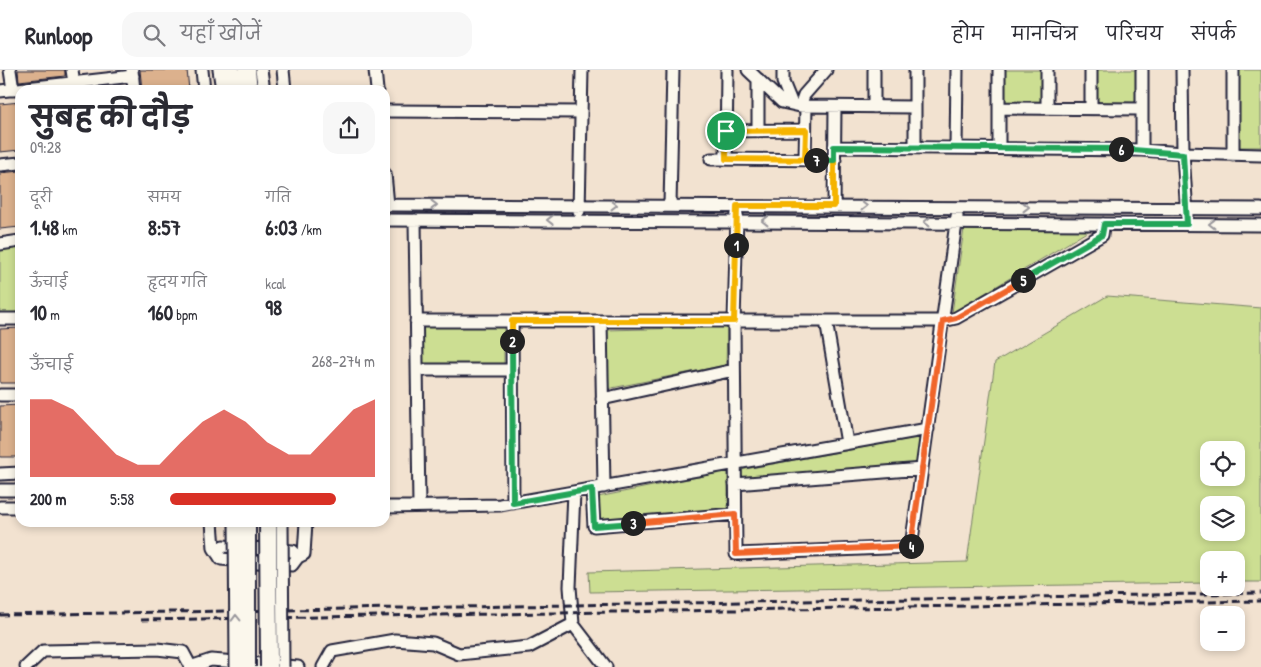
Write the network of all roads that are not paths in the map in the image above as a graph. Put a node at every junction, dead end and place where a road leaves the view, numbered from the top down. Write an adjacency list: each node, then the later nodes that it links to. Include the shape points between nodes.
1 (10, 70): 36 (street)
2 (72, 70): 27 (street)
3 (202, 70): 29 (street)
4 (219, 70): 30 (street)
5 (232, 70): 31 (highway)
6 (247, 70): 32 (highway)
7 (262, 70): 33 (street)
8 (283, 70): 34 (street)
9 (375, 70): 35 (street)
10 (582, 70): 47 (street)
11 (673, 70): 67 (street)
12 (727, 70): 49 (street)
13 (748, 70): 26 (street)
14 (783, 70): 38 (street, via 783,82)
15 (826, 70): 38 (street)
16 (874, 70): 40 (street)
17 (915, 70): 41 (street)
18 (957, 70): 53 (street)
19 (999, 70): 42 (street)
20 (1047, 70): 43 (street)
21 (1091, 70): 44 (street)
22 (1142, 70): 45 (street)
23 (1182, 70): 56 (street)
24 (1233, 70): 57 (street)
25 (132, 73): 27 (street)
26 (758, 79): 38 (street, via 782,102); 50 (street)
27 (74, 83): 28 (street)
28 (57, 85)
29 (204, 85)
30 (221, 85)
31 (234, 85)
32 (248, 85)
33 (264, 85)
34 (284, 85)
35 (376, 85)
36 (13, 90): 37 (street)
37 (0, 91)
38 (799, 105): 39 (street); 48 (street)
39 (835, 107): 40 (street); 51 (street)
40 (874, 107): 41 (street)
41 (915, 107): 52 (street)
42 (999, 108): 43 (street); 54 (street)
43 (1047, 108): 44 (street)
44 (1091, 108): 45 (street)
45 (1142, 109): 55 (street)
46 (390, 111): 47 (street)
47 (581, 112): 66 (street)
48 (806, 130): 50 (street); 61 (street)
49 (726, 131): 50 (street); 60 (street)
50 (758, 131)
51 (834, 147): 52 (street); 62 (street)
52 (915, 148): 53 (street)
53 (956, 148): 54 (street)
54 (999, 148): 55 (street)
55 (1142, 150): 56 (street)
56 (1183, 154): 57 (street); 71 (street)
57 (1233, 155): 58 (street)
58 (1261, 155)
59 (710, 159): 60 (street)
60 (726, 159): 61 (street)
61 (805, 160): 62 (street)
62 (834, 160): 69 (street)
63 (15, 164): 64 (street)
64 (0, 165)
65 (390, 205): 66 (street, one-way to 66)
66 (579, 205): 67 (street, one-way to 67); 75 (street)
67 (670, 205): 68 (street)
68 (737, 206): 69 (street); 76 (street)
69 (834, 206): 70 (street, one-way to 70)
70 (958, 206): 71 (street, one-way to 71); 77 (street)
71 (1188, 208): 72 (street); 79 (street)
72 (1261, 209)
73 (390, 220): 74 (street)
74 (415, 220): 75 (street, one-way to 74); 85 (street)
75 (578, 220): 76 (street)
76 (736, 221): 77 (street, one-way to 76); 88 (street)
77 (956, 222): 78 (street); 90 (street)
78 (1104, 224): 79 (street); 90 (street, via 1102,235 956,318)
79 (1187, 224): 80 (street, one-way to 79)
80 (1261, 225)
81 (15, 242): 82 (street)
82 (0, 244)
83 (0, 319): 84 (street)
84 (15, 319)
85 (416, 321): 86 (street); 91 (street)
86 (512, 321): 87 (street); 92 (street)
87 (601, 321): 88 (street); 96 (street)
88 (734, 321): 89 (street); 93 (street)
89 (826, 321): 90 (street); 98 (street)
90 (943, 321): 97 (street)
91 (417, 370): 92 (street); 109 (street)
92 (512, 370): 108 (street)
93 (734, 370): 96 (street); 99 (street)
94 (0, 395): 95 (street)
95 (15, 395)
96 (602, 399): 104 (street)
97 (928, 429): 98 (street); 100 (street)
98 (847, 443): 99 (street)
99 (735, 464): 103 (street); 104 (street)
100 (922, 469): 103 (street); 113 (street, via 911,547 736,554)
101 (15, 473): 102 (street)
102 (0, 474)
103 (735, 484): 113 (street)
104 (598, 488): 107 (street); 113 (street, via 594,526)
105 (0, 490): 106 (street)
106 (15, 490)
107 (574, 492): 108 (street); 120 (street, via 570,587)
108 (513, 503): 109 (street)
109 (419, 506): 112 (street)
110 (0, 507): 111 (street)
111 (15, 507)
112 (390, 507)
113 (735, 514)
114 (212, 527): 119 (street, via 213,546 221,559 292,564 304,552)
115 (235, 527): 123 (street, one-way to 115, bridge)
116 (247, 527): 124 (highway, bridge)
117 (268, 527): 125 (highway, bridge)
118 (282, 527): 126 (street, bridge)
119 (306, 527)
120 (573, 624): 128 (street, via 529,647 459,654 433,643 395,640 332,651); 129 (street)
121 (191, 666): 122 (street, via 183,652 158,648 43,651); 127 (street, via 211,660)
122 (26, 667)
123 (236, 667)
124 (247, 667)
125 (269, 667)
126 (283, 667)
127 (298, 667)
128 (323, 667)
129 (606, 667)

